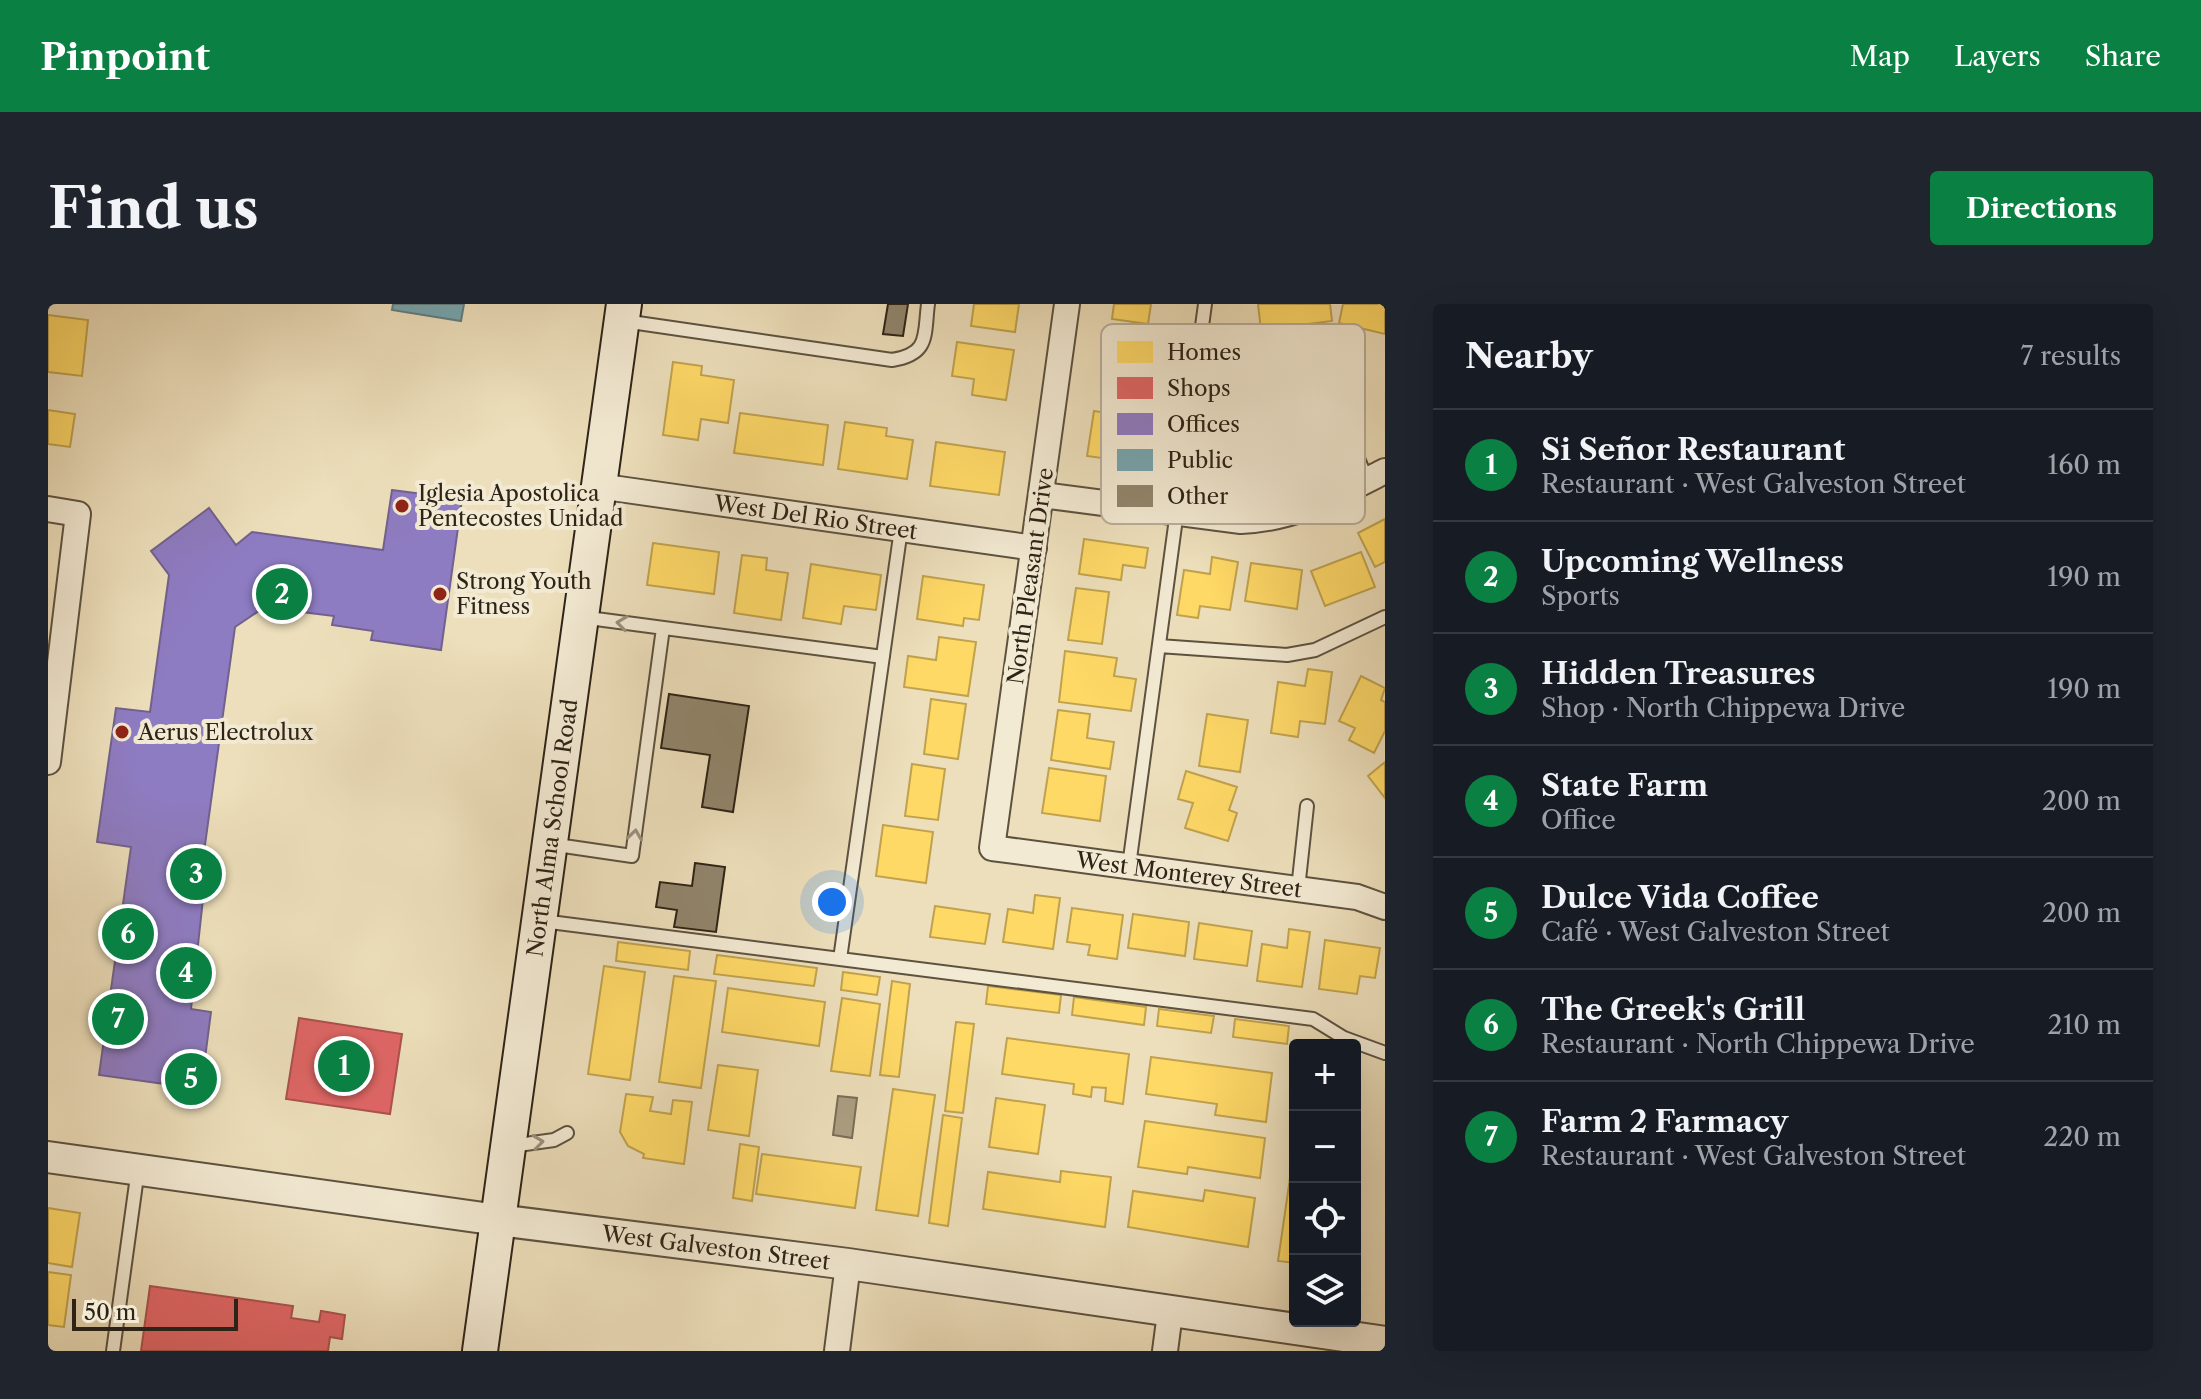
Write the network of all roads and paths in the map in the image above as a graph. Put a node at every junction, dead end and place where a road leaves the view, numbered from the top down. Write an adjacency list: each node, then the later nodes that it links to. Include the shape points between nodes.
1 (928, 304): 4 (lane, via 925,341 911,357 892,360)
2 (1067, 304): 9 (street, North Pleasant Drive)
3 (1205, 304): 5 (lane)
4 (623, 312): 8 (main road, North Alma School Road)
5 (1202, 324)
6 (1365, 456): 7 (lane)
7 (1376, 475)
8 (598, 486): 13 (street, West Del Rio Street); 15 (main road, North Alma School Road)
9 (1042, 495): 10 (street); 14 (street, North Pleasant Drive)
10 (1101, 503)
11 (48, 509): 20 (street, via 78,514)
12 (1175, 524): 18 (lane)
13 (901, 529): 14 (street, West Del Rio Street); 19 (lane)
14 (1034, 548): 23 (street, North Pleasant Drive)
15 (580, 617): 17 (lane, one-way to 15); 22 (main road, North Alma School Road)
16 (1385, 617): 18 (lane, via 1315,650 1287,655)
17 (663, 628): 19 (lane); 22 (lane, one-way to 17, via 632,856)
18 (1159, 646): 24 (lane)
19 (883, 657): 28 (lane)
20 (48, 762)
21 (1307, 806): 25 (lane)
22 (549, 844): 27 (main road, North Alma School Road)
23 (992, 848): 24 (street, West Monterey Street)
24 (1129, 866): 25 (street, West Monterey Street)
25 (1298, 889): 26 (street, West Monterey Street, via 1357,897)
26 (1385, 907)
27 (539, 920): 28 (lane); 31 (main road, North Alma School Road)
28 (840, 959): 29 (lane, via 1313,1019)
29 (1385, 1053)
30 (567, 1133): 31 (lane, one-way to 30)
31 (508, 1147): 34 (main road, North Alma School Road)
32 (48, 1157): 33 (street, West Galveston Street)
33 (138, 1169): 34 (street, West Galveston Street); 38 (lane)
34 (498, 1220): 35 (street, West Galveston Street); 39 (main road, North Alma School Road)
35 (848, 1264): 36 (street, West Galveston Street); 40 (street)
36 (1170, 1313): 37 (street, West Galveston Street); 41 (street)
37 (1385, 1342)
38 (113, 1351)
39 (480, 1351)
40 (837, 1351)
41 (1165, 1351)

